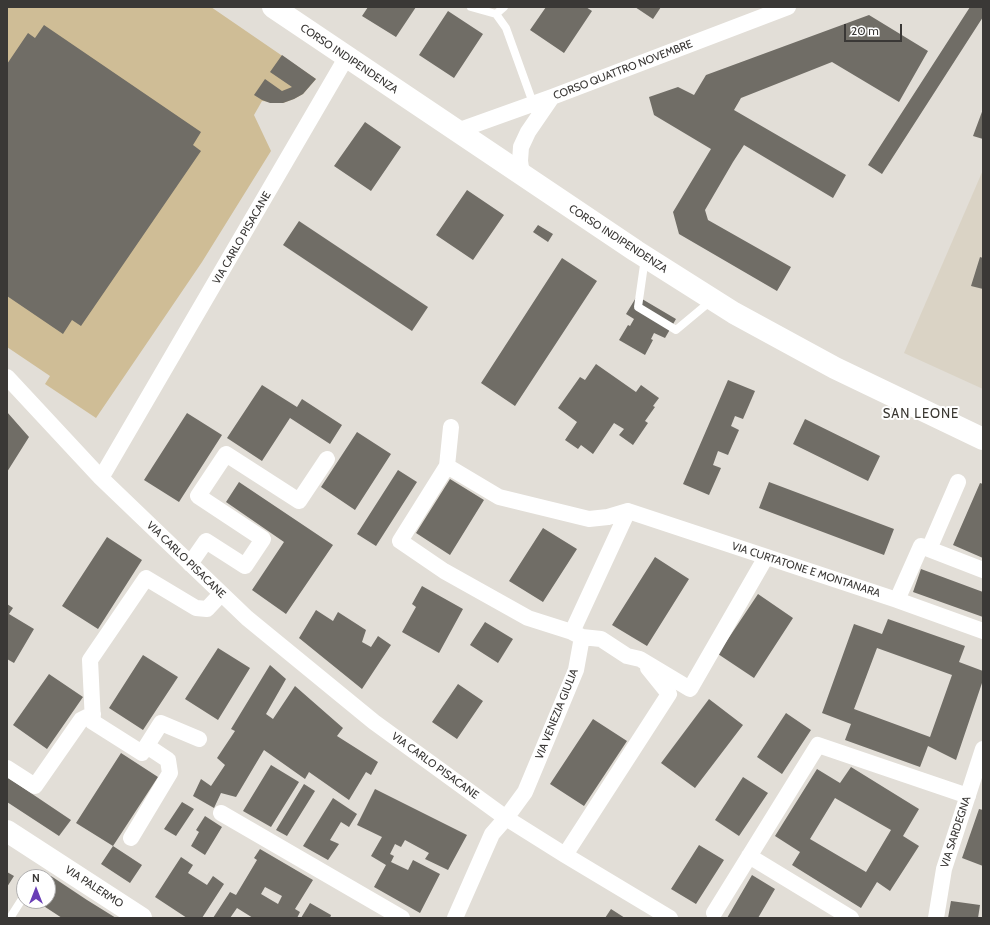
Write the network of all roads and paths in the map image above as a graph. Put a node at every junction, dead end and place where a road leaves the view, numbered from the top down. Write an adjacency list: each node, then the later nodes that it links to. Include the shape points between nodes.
1 (273, 7): 6 (main road, CORSO INDIPENDENZA)
2 (471, 7): 5 (lane)
3 (504, 7): 5 (lane)
4 (788, 7): 7 (street, CORSO QUATTRO NOVEMBRE)
5 (496, 14): 8 (lane, via 506,28)
6 (346, 58): 9 (main road, CORSO INDIPENDENZA); 18 (street, VIA CARLO PISACANE)
7 (552, 97): 8 (street, CORSO QUATTRO NOVEMBRE); 10 (street, via 521,147)
8 (533, 103): 9 (street, CORSO QUATTRO NOVEMBRE)
9 (457, 131): 10 (main road, CORSO INDIPENDENZA)
10 (522, 175): 11 (main road, CORSO INDIPENDENZA)
11 (646, 257): 12 (main road, CORSO INDIPENDENZA); 12 (lane, via 638,307 676,330)
12 (713, 299): 15 (main road, CORSO INDIPENDENZA, via 835,368)
13 (7, 378): 18 (street)
14 (451, 427): 17 (street)
15 (983, 439)
16 (327, 459): 23 (street, via 299,501 226,454 198,496 263,539 245,566 206,541)
17 (447, 466): 20 (street, via 499,497 589,519); 28 (street, via 400,541 444,571 528,618)
18 (101, 478): 23 (street, VIA CARLO PISACANE)
19 (958, 482): 21 (street)
20 (628, 511): 22 (street, VIA CURTATONE E MONTANARA); 28 (street, VIA VENEZIA GIULIA)
21 (925, 547): 24 (street); 26 (street)
22 (766, 557): 26 (street, VIA CURTATONE E MONTANARA); 29 (street, via 690,689)
23 (190, 564): 25 (street, VIA CARLO PISACANE)
24 (983, 570)
25 (221, 594): 30 (street, via 207,610 196,608 146,578 90,660); 37 (street, VIA CARLO PISACANE, via 374,722)
26 (897, 600): 27 (street, VIA CURTATONE E MONTANARA)
27 (983, 631)
28 (577, 635): 29 (street, via 601,639 627,656); 37 (street, VIA VENEZIA GIULIA, via 576,670 525,792)
29 (640, 659): 40 (street, via 669,694)
30 (93, 714): 32 (street, via 94,722 142,753); 34 (street, via 81,720 35,786)
31 (199, 739): 32 (street, via 161,724)
32 (147, 746): 39 (street, via 168,760 170,773)
33 (983, 748): 35 (street, VIA SARDEGNA)
34 (7, 768)
35 (968, 796): 41 (street, via 818,745); 50 (street, VIA SARDEGNA, via 944,869)
36 (221, 813): 46 (street)
37 (506, 818): 40 (street, VIA CARLO PISACANE); 47 (street, VIA VENEZIA GIULIA, via 492,834)
38 (7, 831): 45 (main road, VIA PALERMO)
39 (131, 838)
40 (564, 856): 48 (street, VIA CARLO PISACANE)
41 (749, 856): 43 (street); 49 (street)
42 (16, 909): 44 (lane)
43 (714, 914)
44 (10, 918)
45 (141, 918)
46 (402, 918)
47 (456, 918)
48 (670, 918)
49 (851, 918)
50 (936, 918)

